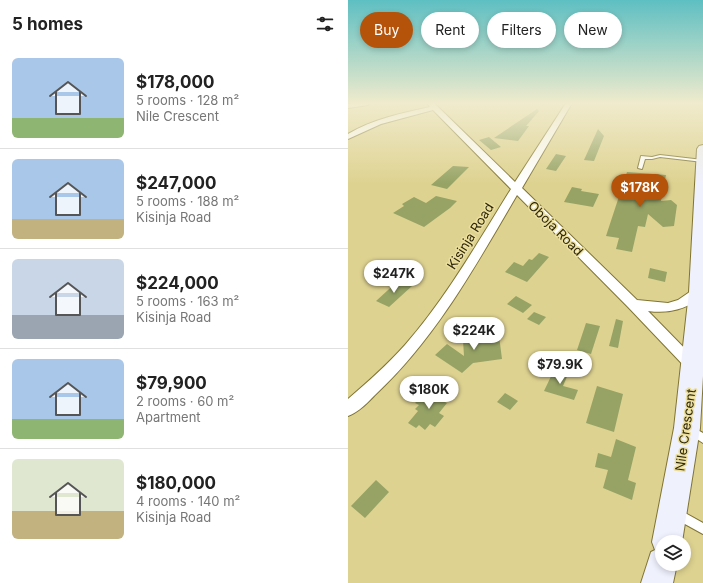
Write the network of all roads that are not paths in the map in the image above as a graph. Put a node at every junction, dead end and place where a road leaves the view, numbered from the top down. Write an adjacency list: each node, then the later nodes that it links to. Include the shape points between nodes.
1 (359, 130): 4 (street)
2 (457, 130): 8 (street, Oboja Road)
3 (552, 130): 8 (street, Kisinja Road)
4 (348, 137)
5 (703, 149): 6 (street, Nile Crescent)
6 (703, 161): 7 (lane, via 660,156 642,157); 9 (street, Nile Crescent)
7 (640, 168)
8 (516, 189): 10 (street, Oboja Road); 13 (street, Kisinja Road, via 462,276 416,342)
9 (700, 289): 10 (street, via 683,304 672,308); 11 (street, Nile Crescent)
10 (633, 304): 12 (street, Oboja Road)
11 (699, 339): 12 (street, Nile Crescent)
12 (693, 380): 14 (street, Nile Crescent)
13 (348, 409)
14 (695, 433): 15 (street, Nile Crescent)
15 (673, 510): 16 (lane); 17 (street, Nile Crescent)
16 (703, 529)
17 (668, 535)
18 (660, 571): 19 (street)
19 (657, 583)

